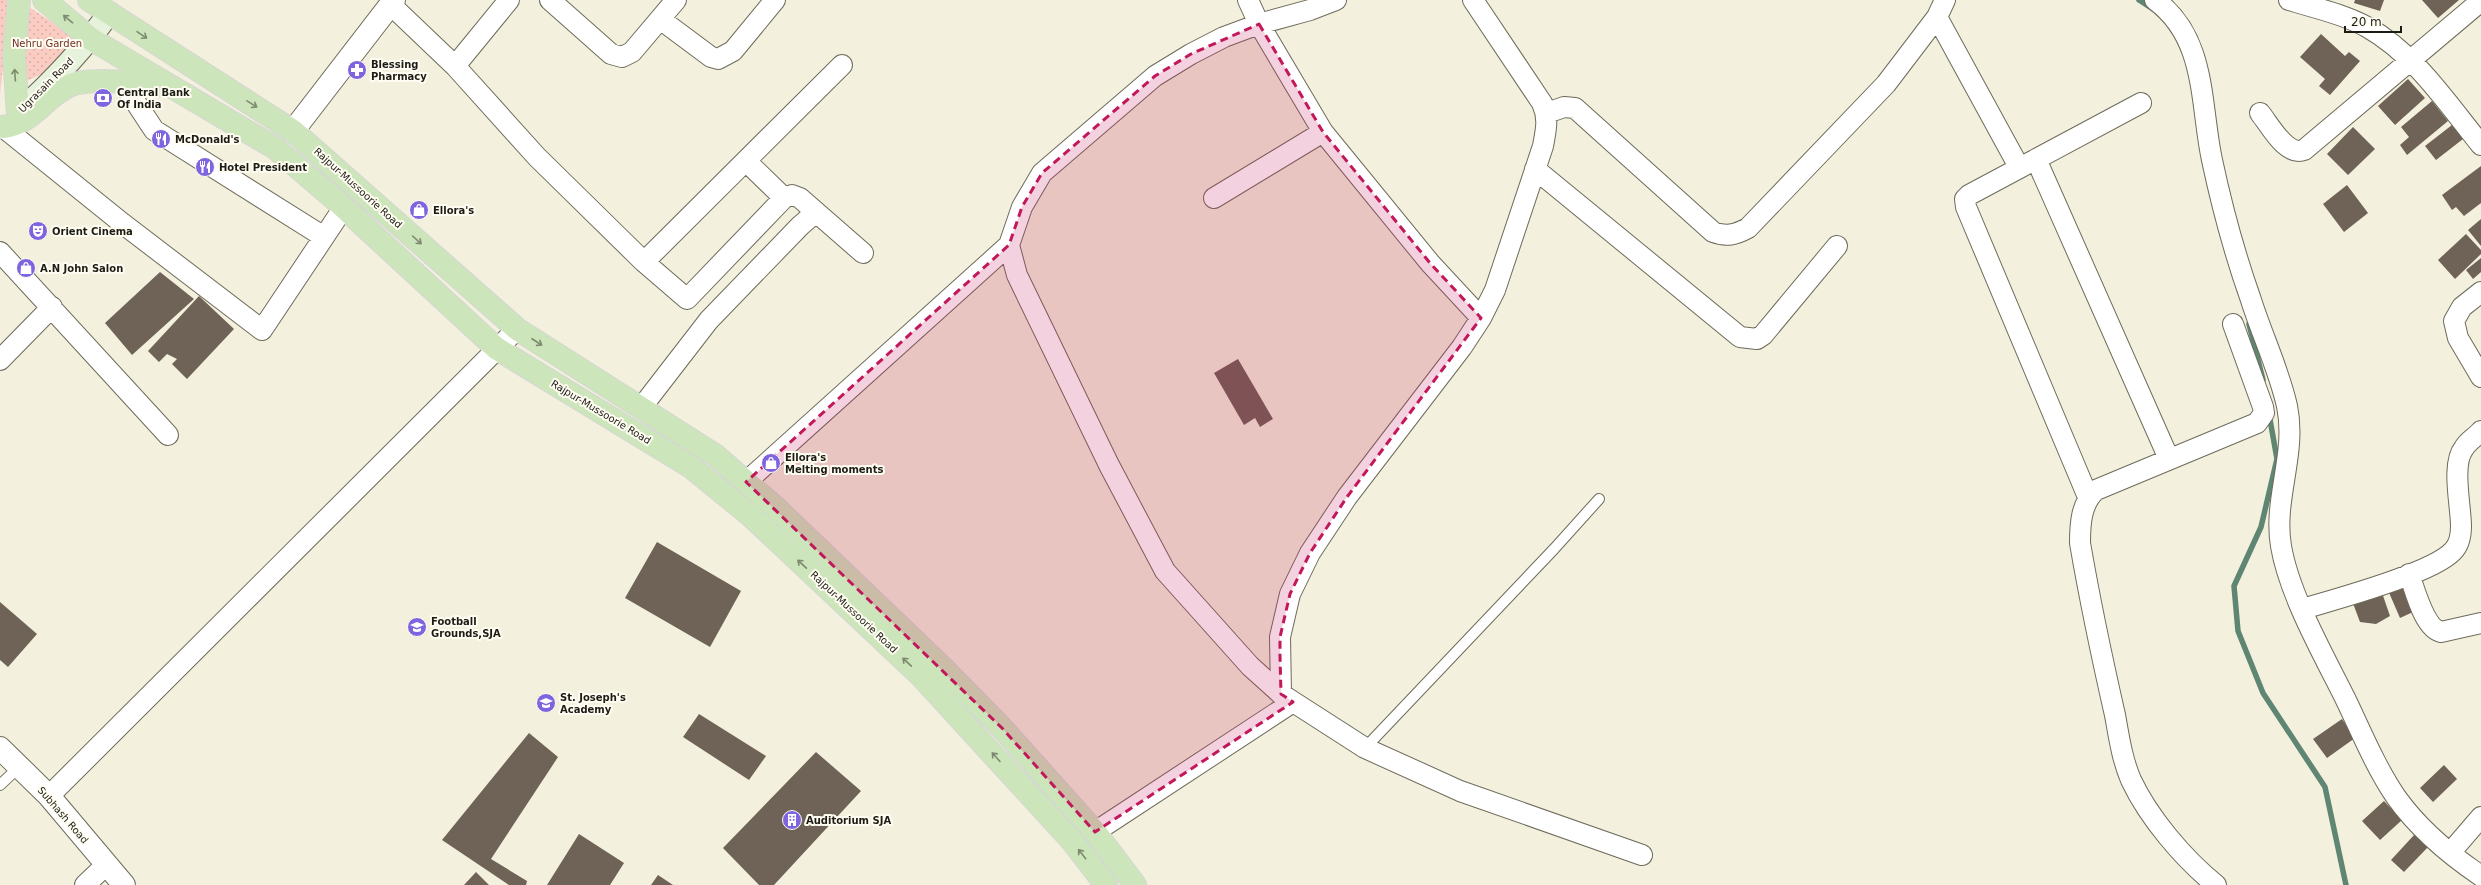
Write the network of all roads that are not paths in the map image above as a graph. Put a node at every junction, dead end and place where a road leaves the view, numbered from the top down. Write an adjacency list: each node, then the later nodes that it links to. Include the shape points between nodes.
1 (19, 0): 28 (main road, one-way to 1)
2 (44, 0): 19 (main road, Rajpur-Mussoorie Road, one-way to 2)
3 (89, 0): 16 (main road, Rajpur-Mussoorie Road)
4 (509, 0): 22 (street)
5 (550, 0): 17 (street, via 611,54 622,57 632,52)
6 (676, 0): 17 (street)
7 (775, 0): 17 (street, via 732,51 718,59 711,57)
8 (1248, 0): 18 (street)
9 (1336, 0): 18 (street)
10 (1473, 0): 26 (street)
11 (2155, 0): 63 (street, via 2178,23 2198,68 2217,181 2250,298 2286,405 2290,432 2287,475 2281,500 2281,544 2286,566)
12 (2289, 0): 20 (street, via 2334,13 2367,27)
13 (2479, 1): 20 (street)
14 (393, 2): 22 (street); 29 (street)
15 (1941, 8): 26 (street, via 1886,84 1748,228 1738,234 1728,236 1713,232 1580,111 1564,107); 33 (street)
16 (109, 13): 19 (main road, Ugrasain Road); 29 (main road, Rajpur-Mussoorie Road, one-way to 29)
17 (660, 19)
18 (1259, 24): 30 (street); 40 (street, via 1191,54 1155,76 1042,173 1022,207)
19 (91, 38): 24 (main road, Rajpur-Mussoorie Road); 28 (main road, Ugrasain Road, via 58,76)
20 (2412, 61): 27 (street, via 2299,152 2289,149); 31 (street)
21 (842, 65): 32 (street)
22 (455, 66): 44 (street, via 537,157)
23 (123, 83): 24 (main road); 28 (main road, via 87,82 69,86 18,126); 39 (street, via 154,130)
24 (171, 86): 37 (main road, Rajpur-Mussoorie Road, via 274,148)
25 (2141, 103): 33 (street)
26 (1547, 113): 34 (street, via 1547,127)
27 (2260, 113)
28 (7, 124): 39 (street, via 122,223 262,330)
29 (294, 131): 51 (main road, Rajpur-Mussoorie Road, one-way to 51)
30 (1323, 132): 36 (street); 48 (street, via 1426,258)
31 (2481, 145)
32 (746, 161): 35 (street); 44 (street)
33 (2028, 163): 58 (street); 60 (street, via 1969,195 1965,204)
34 (1535, 169): 41 (street, via 1740,337 1757,339 1763,335); 48 (street, via 1495,290)
35 (784, 198): 38 (street, via 792,195 800,198); 46 (street)
36 (1214, 198)
37 (344, 207): 39 (street); 52 (main road, Rajpur-Mussoorie Road)
38 (816, 212): 43 (street); 49 (street)
39 (324, 237)
40 (1009, 245): 59 (street); 65 (street, via 1017,275 1165,571 1245,661)
41 (1837, 246)
42 (0, 252): 47 (street)
43 (863, 253)
44 (644, 262): 46 (street)
45 (2481, 292): 54 (street, via 2462,307 2454,322 2458,338)
46 (688, 299): 49 (street)
47 (52, 307): 53 (street); 57 (street)
48 (1481, 318): 65 (street, via 1462,347 1347,497 1310,553 1290,594 1280,637)
49 (709, 320): 55 (street)
50 (2233, 324): 58 (street, via 2263,408 2262,419 2258,423)
51 (517, 329): 52 (street); 55 (main road, Rajpur-Mussoorie Road, one-way to 55)
52 (496, 348): 70 (street); 77 (main road, Rajpur-Mussoorie Road, one-way to 52, via 1072,842 920,675 751,516 691,467)
53 (0, 360)
54 (2481, 377)
55 (641, 408): 59 (main road, Rajpur-Mussoorie Road, via 715,455)
56 (2481, 431): 62 (street, via 2460,453 2458,497 2461,526 2460,538 2454,550 2442,560)
57 (168, 435)
58 (2169, 459): 60 (street, via 2104,486)
59 (746, 482): 72 (main road, Rajpur-Mussoorie Road, via 943,668 1002,728)
60 (2088, 497): 81 (street, via 2082,516 2080,543 2099,652 2124,760 2140,798 2151,813 2186,858)
61 (1599, 499): 67 (lane)
62 (2409, 574): 63 (street); 64 (street, via 2428,623 2436,631)
63 (2304, 609): 73 (street, via 2318,644 2380,770 2412,816)
64 (2481, 623)
65 (1287, 698): 67 (street); 72 (street)
66 (0, 748): 68 (street, Subhash Road)
67 (1365, 748): 74 (street, via 1460,791)
68 (19, 767): 69 (lane); 70 (street, Subhash Road)
69 (0, 785)
70 (48, 796): 75 (street, Subhash Road)
71 (2481, 817): 73 (street)
72 (1095, 832): 80 (main road, Rajpur-Mussoorie Road)
73 (2450, 853): 76 (street)
74 (1642, 855)
75 (106, 865): 78 (street); 79 (street, Subhash Road)
76 (2481, 876)
77 (1099, 882)
78 (85, 885)
79 (124, 885)
80 (1135, 885)
81 (2216, 885)

